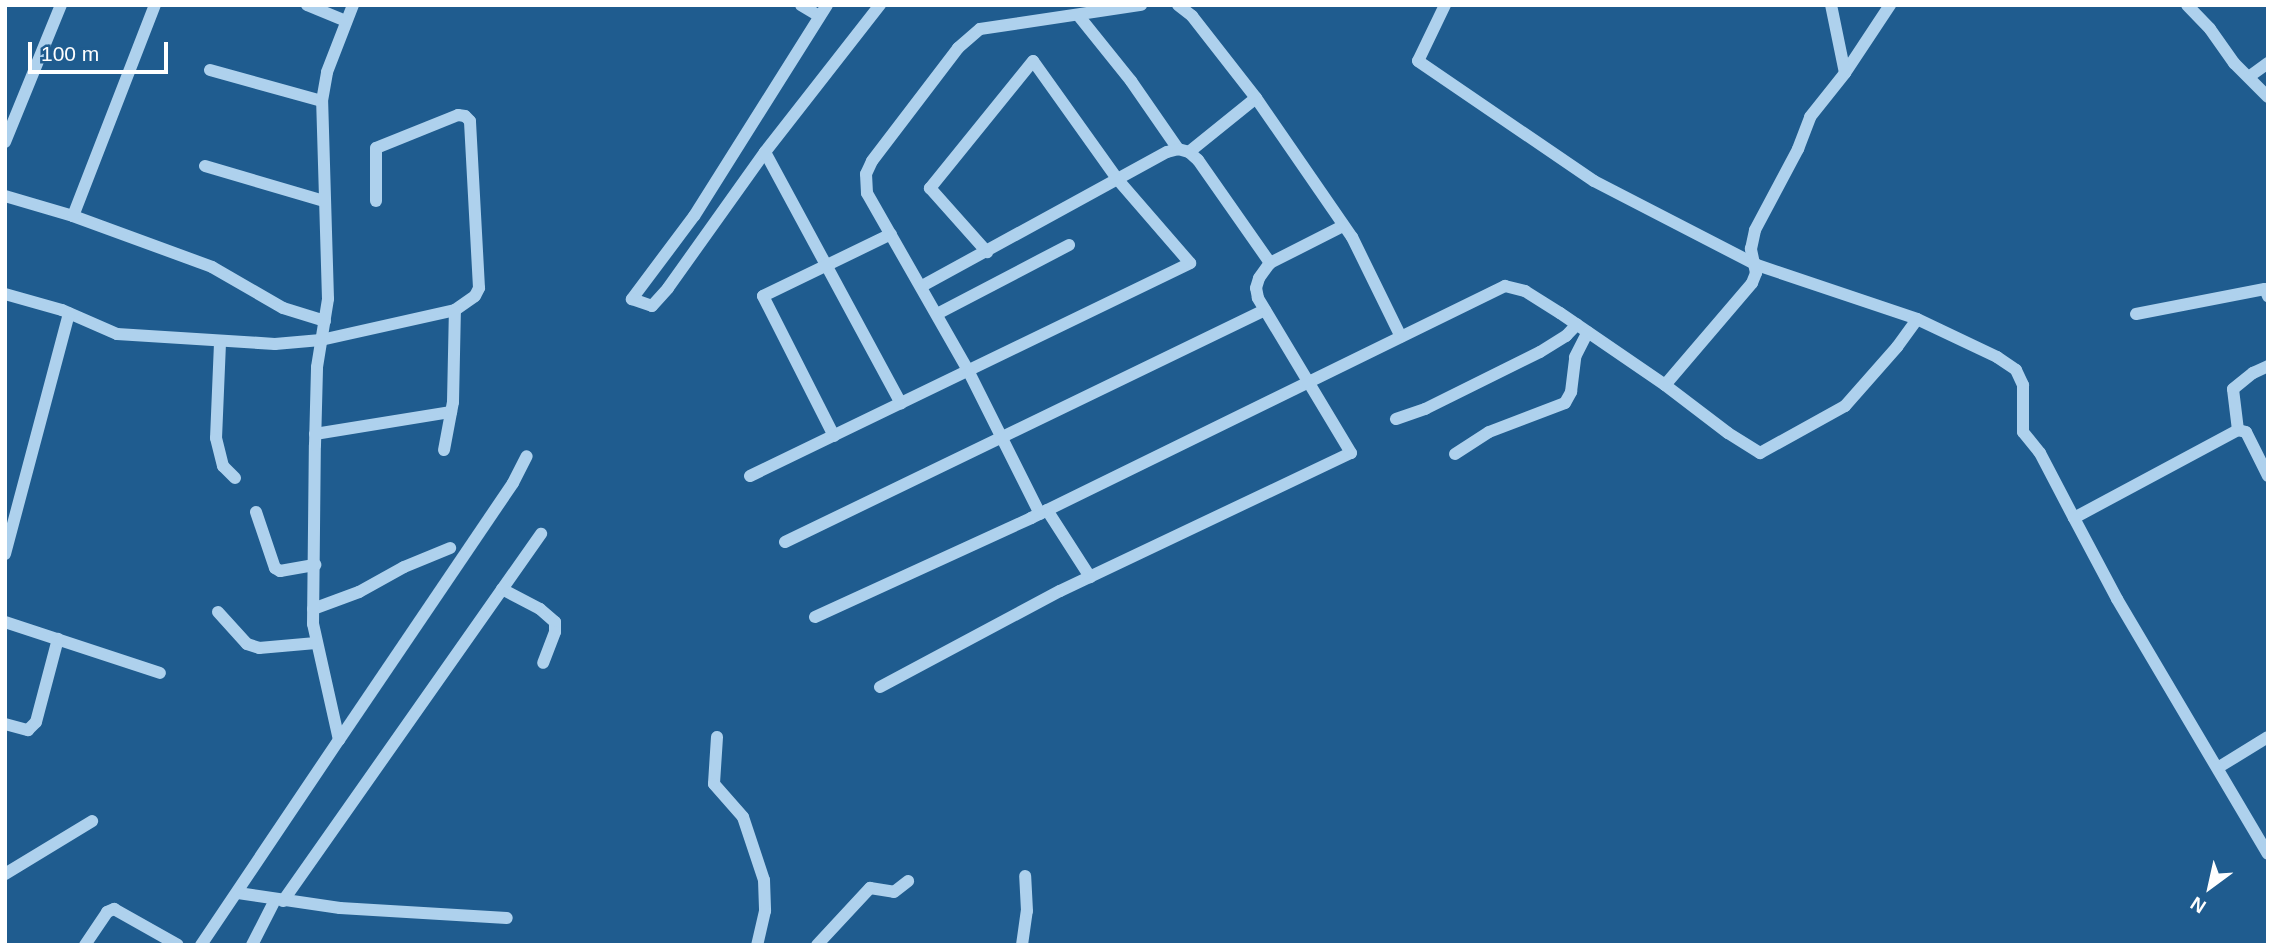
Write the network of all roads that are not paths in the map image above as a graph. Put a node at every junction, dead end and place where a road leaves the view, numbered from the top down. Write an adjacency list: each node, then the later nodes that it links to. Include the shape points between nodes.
1 (61, 5): 23 (street)
2 (155, 5): 31 (street)
3 (307, 5): 15 (street)
4 (353, 5): 15 (street)
5 (801, 5): 13 (street)
6 (880, 5): 25 (street)
7 (1141, 5): 14 (street)
8 (1178, 5): 21 (street, via 1192,16)
9 (1445, 5): 38 (street, via 1418,61 1594,181)
10 (1831, 5): 18 (street)
11 (1890, 5): 18 (street)
12 (2188, 5): 19 (street, via 2234,63)
13 (823, 11): 25 (street, via 694,216 632,299 652,306)
14 (1077, 15): 24 (street); 33 (street, via 990,26 958,48 866,174 867,193)
15 (346, 22): 22 (street, via 327,72)
16 (2268, 63): 19 (street)
17 (210, 70): 22 (street)
18 (1845, 73): 38 (street, via 1811,117 1755,230 1751,249)
19 (2250, 76): 20 (street)
20 (2268, 97)
21 (1256, 98): 24 (street); 32 (street)
22 (322, 101): 29 (street)
23 (5, 142)
24 (1183, 150): 27 (street, via 1167,152); 36 (street, via 1205,170)
25 (765, 152): 37 (street)
26 (205, 166): 29 (street)
27 (1118, 180): 35 (street); 35 (street, via 1033,61 930,188); 54 (street, via 1190,263)
28 (5, 196): 31 (street)
29 (324, 201): 48 (street)
30 (376, 201): 42 (street, via 376,148 458,115 470,121 479,288)
31 (74, 216): 48 (street, via 212,267 283,308)
32 (1343, 226): 36 (street); 50 (street)
33 (891, 234): 37 (street); 39 (street)
34 (1069, 245): 45 (street)
35 (987, 252): 39 (street)
36 (1270, 263): 43 (street, via 1256,288)
37 (825, 265): 57 (street); 62 (street, via 763,296)
38 (1757, 265): 47 (street); 56 (street, via 1741,298)
39 (922, 286): 45 (street)
40 (5, 294): 44 (street)
41 (2268, 296): 46 (street, via 2265,289)
42 (455, 310): 51 (street); 58 (street)
43 (1265, 310): 55 (street); 63 (street)
44 (69, 313): 52 (street, via 117,334); 76 (street)
45 (937, 314): 54 (street)
46 (2136, 314)
47 (1917, 318): 56 (street, via 1846,406 1760,453); 72 (street, via 2016,370 2023,385 2023,432)
48 (325, 321): 51 (street)
49 (1583, 328): 50 (street, via 1525,291 1505,286); 56 (street); 59 (street, via 1425,409); 65 (street, via 1565,403 1489,432)
50 (1401, 337): 55 (street)
51 (321, 340): 52 (street, via 275,345); 61 (street)
52 (220, 343): 69 (street, via 216,438 223,466)
53 (2268, 366): 60 (street, via 2234,390)
54 (969, 372): 57 (street); 63 (street)
55 (1308, 383): 71 (street); 78 (street, via 1351,453)
56 (1665, 385)
57 (901, 404): 62 (street)
58 (451, 412): 61 (street); 64 (street)
59 (1396, 419)
60 (2238, 430): 68 (street, via 2246,432); 72 (street)
61 (315, 434): 77 (street)
62 (834, 436): 67 (street)
63 (1002, 438): 71 (street); 74 (street)
64 (444, 450)
65 (1455, 454)
66 (527, 456): 92 (street, via 513,484)
67 (750, 476)
68 (2268, 476)
69 (235, 478)
70 (256, 512): 77 (street, via 275,568)
71 (1043, 512): 78 (street); 82 (street)
72 (2074, 518): 93 (street, via 2117,599)
73 (541, 534): 79 (street)
74 (785, 542)
75 (450, 548): 80 (street)
76 (5, 554)
77 (315, 565): 80 (street)
78 (1090, 577): 88 (street)
79 (502, 589): 86 (street, via 555,622); 100 (street)
80 (313, 609): 85 (street)
81 (218, 612): 85 (street, via 247,644 259,648)
82 (815, 617)
83 (5, 622): 84 (street)
84 (58, 639): 87 (street); 89 (street, via 36,722 28,730)
85 (316, 643): 92 (street)
86 (543, 663)
87 (160, 673)
88 (880, 687)
89 (5, 724)
90 (717, 737): 106 (street, via 714,784 744,817 764,880 765,911)
91 (2268, 737): 93 (street)
92 (339, 740): 99 (street)
93 (2219, 767): 95 (street)
94 (92, 821): 96 (street)
95 (2268, 854)
96 (5, 874)
97 (1025, 876): 108 (street)
98 (908, 881): 107 (street, via 894,892 870,888)
99 (238, 893): 100 (street); 104 (street)
100 (279, 900): 101 (street); 105 (street)
101 (506, 918)
102 (85, 945): 103 (street, via 107,912 114,909)
103 (178, 945)
104 (201, 945)
105 (252, 945)
106 (757, 945)
107 (817, 945)
108 (1023, 945)

